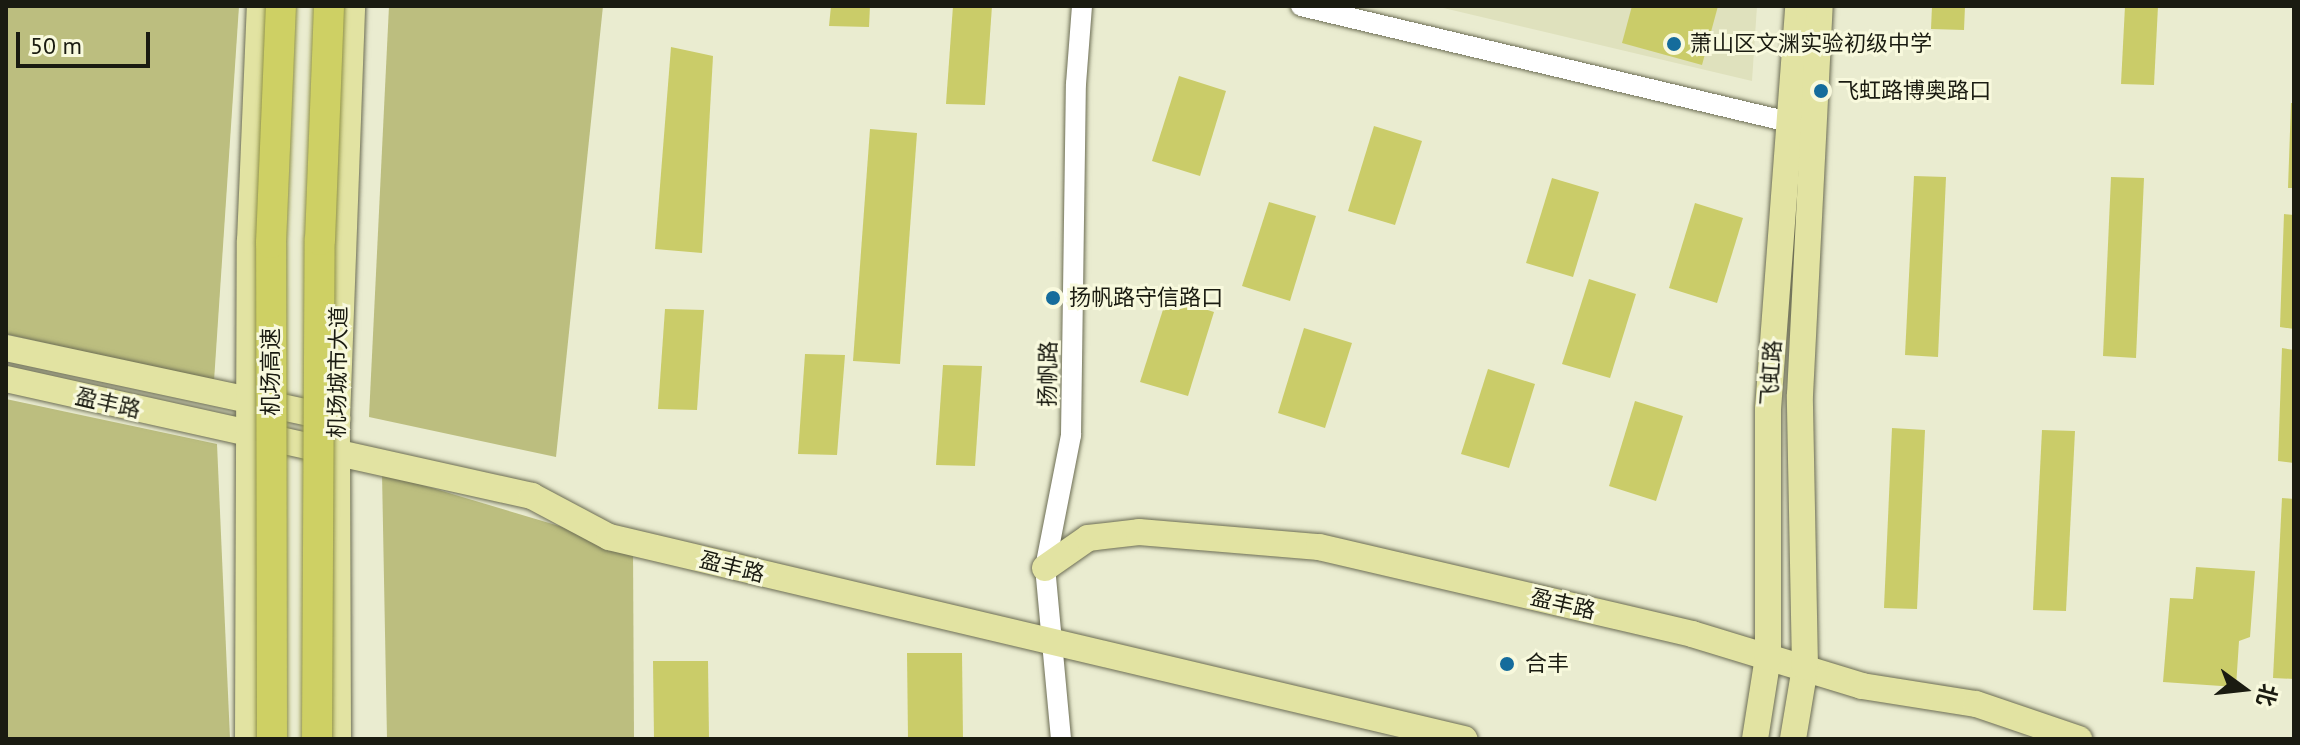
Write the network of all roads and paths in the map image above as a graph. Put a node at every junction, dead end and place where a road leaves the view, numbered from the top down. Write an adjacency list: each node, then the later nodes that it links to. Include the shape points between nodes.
1 (260, 6): 12 (main road)
2 (281, 6): 22 (highway, 机场高速, bridge, via 271,243)
3 (329, 6): 23 (highway, bridge, via 320,240)
4 (352, 6): 13 (main road, 机场城市大道)
5 (1082, 6): 16 (street, 扬帆路, via 1071,435)
6 (1301, 6): 9 (street)
7 (1798, 6): 9 (main road, 飞虹路)
8 (1820, 6): 19 (main road, 飞虹路, via 1800,395)
9 (1789, 122): 18 (main road, 飞虹路, via 1768,409)
10 (6, 348): 12 (main road, 盈丰路)
11 (6, 379): 14 (main road, 盈丰路)
12 (249, 400): 13 (main road, 盈丰路); 14 (main road)
13 (337, 419): 15 (main road, 机场城市大道)
14 (248, 435): 15 (main road, 盈丰路); 21 (main road)
15 (336, 450): 17 (main road, 盈丰路, via 532,496 609,537); 24 (main road, 机场城市大道)
16 (1045, 568): 17 (street, 扬帆路); 18 (main road, 盈丰路, via 1088,538 1139,532 1319,547 1692,634)
17 (1048, 643): 20 (main road, 盈丰路); 25 (street, 扬帆路)
18 (1768, 657): 19 (main road, 盈丰路); 27 (main road, 飞虹路)
19 (1805, 667): 28 (main road, 飞虹路); 29 (main road, 盈丰路, via 1862,686 1976,704)
20 (1411, 733): 26 (main road, 盈丰路)
21 (248, 739)
22 (272, 739)
23 (317, 739)
24 (338, 739)
25 (1061, 739)
26 (1464, 739)
27 (1755, 739)
28 (1793, 739)
29 (2079, 739)

